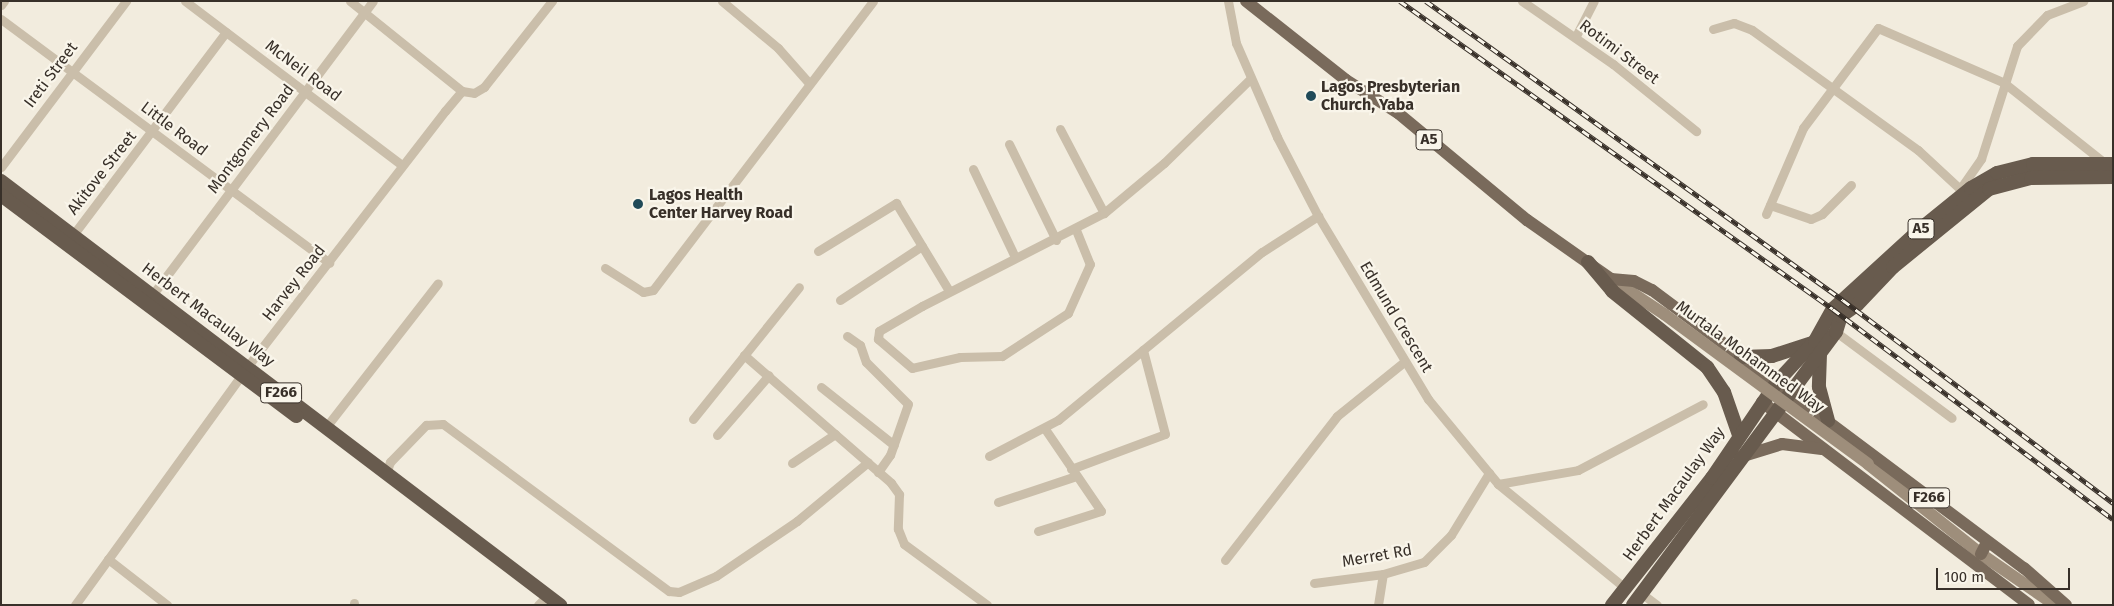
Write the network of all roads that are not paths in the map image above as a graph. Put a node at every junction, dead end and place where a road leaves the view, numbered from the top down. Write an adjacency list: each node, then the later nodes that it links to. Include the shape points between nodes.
1 (4, 1): 14 (street)
2 (126, 1): 20 (street, Ireti Street)
3 (185, 1): 18 (street, McNeil Road)
4 (350, 1): 15 (street)
5 (373, 1): 15 (street, Montgomery Road)
6 (552, 1): 25 (street, via 484,86 474,93)
7 (722, 1): 23 (street, via 778,48)
8 (873, 1): 23 (street)
9 (1228, 1): 21 (street, Edmund Crescent, via 1231,26)
10 (1246, 1): 49 (main road, A5, via 1346,80 1398,113 1527,220)
11 (1522, 1): 19 (street, Rotimi Street)
12 (1594, 1): 19 (street)
13 (2083, 1): 22 (street, via 2047,15 2029,29 2017,46)
14 (1, 6)
15 (364, 13): 25 (street); 26 (street, Montgomery Road)
16 (1, 19): 20 (street, Little Road)
17 (1713, 29): 24 (street, via 1743,24)
18 (226, 32): 26 (street, McNeil Road); 29 (street, Akitove Street)
19 (1576, 36): 28 (street, Rotimi Street)
20 (72, 72): 29 (street, Little Road); 33 (street, Ireti Street)
21 (1249, 80): 41 (street, via 1164,163); 42 (street, Edmund Crescent)
22 (2004, 82): 24 (street, via 1878,28); 31 (street); 39 (street, via 1981,160)
23 (809, 83): 51 (street, via 653,290 643,292)
24 (1830, 87): 37 (street, via 1794,145 1768,209 1811,219 1822,214); 39 (street, via 1918,150)
25 (462, 91): 32 (street, Harvey Road)
26 (305, 92): 32 (street, McNeil Road); 38 (street, Montgomery Road)
27 (1060, 128): 41 (street)
28 (1696, 131)
29 (153, 132): 38 (street, Little Road); 44 (street, Akitove Street)
30 (1009, 144): 45 (street)
31 (2109, 163): 39 (highway, A5, via 2020,166 1985,178)
32 (402, 166): 50 (street, Harvey Road)
33 (1, 167)
34 (973, 169): 48 (street)
35 (2110, 179): 58 (highway, A5, via 2031,178 1989,189 1893,267 1857,305 1844,312)
36 (1, 181): 44 (highway, Herbert Macaulay Way / F266)
37 (1851, 185)
38 (232, 190): 50 (street, Little Road); 56 (street, Montgomery Road)
39 (1959, 193): 60 (highway, A5, via 1836,306)
40 (1, 195): 65 (highway, Herbert Macaulay Way / F266)
41 (1104, 213): 43 (street)
42 (1318, 216): 61 (street, via 1262,252); 64 (street, Edmund Crescent)
43 (1076, 230): 45 (street); 55 (street, via 1090,264 1064,316 1002,356 960,357 912,368 876,335)
44 (73, 235): 56 (highway, Herbert Macaulay Way / F266)
45 (1056, 240): 48 (street)
46 (922, 246): 47 (street, via 896,203); 55 (street); 57 (street)
47 (818, 251)
48 (1016, 257): 55 (street)
49 (1588, 262): 52 (main road, A5); 80 (highway, via 1612,291 1708,367 1724,392)
50 (329, 263): 65 (street, Harvey Road)
51 (605, 268)
52 (1611, 278): 63 (main road, A5, via 1634,281 1652,290); 95 (main road, Murtala Mohammed Way, bridge, via 1868,464)
53 (438, 283): 76 (street)
54 (799, 287): 62 (street)
55 (949, 291)
56 (153, 294): 65 (highway, Herbert Macaulay Way / F266)
57 (840, 300)
58 (1836, 332): 60 (highway, A5); 73 (street)
59 (848, 336): 81 (street, via 861,347 866,362 907,399)
60 (1817, 348): 63 (highway, via 1772,356); 67 (highway, A5); 69 (highway, A5); 75 (highway, via 1820,394)
61 (1143, 350): 77 (street); 88 (street, via 1165,434)
62 (744, 354): 66 (street); 74 (street)
63 (1741, 357): 67 (main road, A5)
64 (1404, 362): 89 (street, Edmund Crescent, via 1428,399); 97 (street, via 1337,416)
65 (243, 372): 76 (highway, Herbert Macaulay Way / F266); 96 (street, Harvey Road); 102 (highway, Herbert Macaulay Way / F266)
66 (768, 375): 78 (street); 79 (street)
67 (1777, 382): 69 (main road, A5); 70 (highway, A5)
68 (821, 387): 81 (street)
69 (1791, 392): 72 (highway, A5); 75 (main road, F266)
70 (1762, 402): 72 (main road); 80 (highway, Herbert Macaulay Way)
71 (1702, 404): 91 (street, via 1578,470)
72 (1776, 411): 82 (main road); 84 (highway, Herbert Macaulay Way)
73 (1952, 418)
74 (693, 419)
75 (1828, 421): 94 (main road, F266)
76 (326, 427): 90 (highway, Herbert Macaulay Way / F266)
77 (1045, 429): 83 (street); 88 (street)
78 (835, 434): 85 (street); 86 (street)
79 (717, 435)
80 (1739, 435): 100 (highway, Herbert Macaulay Way, via 1712,478)
81 (894, 445): 87 (street)
82 (1830, 451): 84 (main road, via 1812,445 1782,444); 103 (main road)
83 (989, 456)
84 (1740, 457): 101 (highway, Herbert Macaulay Way, via 1734,473)
85 (868, 462): 87 (street); 90 (street, via 797,521 716,576 679,592 669,591 443,424 426,425 418,432 390,462)
86 (792, 463)
87 (878, 472): 107 (street, via 899,494 898,530 904,544)
88 (1073, 472): 92 (street); 93 (street, via 1101,511)
89 (1489, 473): 91 (street, Edmund Crescent); 98 (street, Merret Rd, via 1438,551 1424,562)
90 (386, 474): 106 (highway, Herbert Macaulay Way / F266)
91 (1498, 484): 100 (street, Edmund Crescent)
92 (998, 502)
93 (1038, 531)
94 (1987, 542): 95 (main road); 113 (main road, F266)
95 (1981, 554): 112 (main road, Murtala Mohammed Way)
96 (108, 559): 104 (street, Harvey Road); 105 (street)
97 (1225, 560)
98 (1383, 574): 99 (street, Merret Rd); 108 (street)
99 (1314, 583)
100 (1625, 588): 109 (highway, Herbert Macaulay Way)
101 (1641, 593): 110 (highway, Herbert Macaulay Way); 111 (street)
102 (542, 603)
103 (2024, 603)
104 (75, 605)
105 (167, 605)
106 (560, 605)
107 (987, 605)
108 (1378, 605)
109 (1612, 605)
110 (1633, 605)
111 (1657, 605)
112 (2054, 605)
113 (2066, 605)

